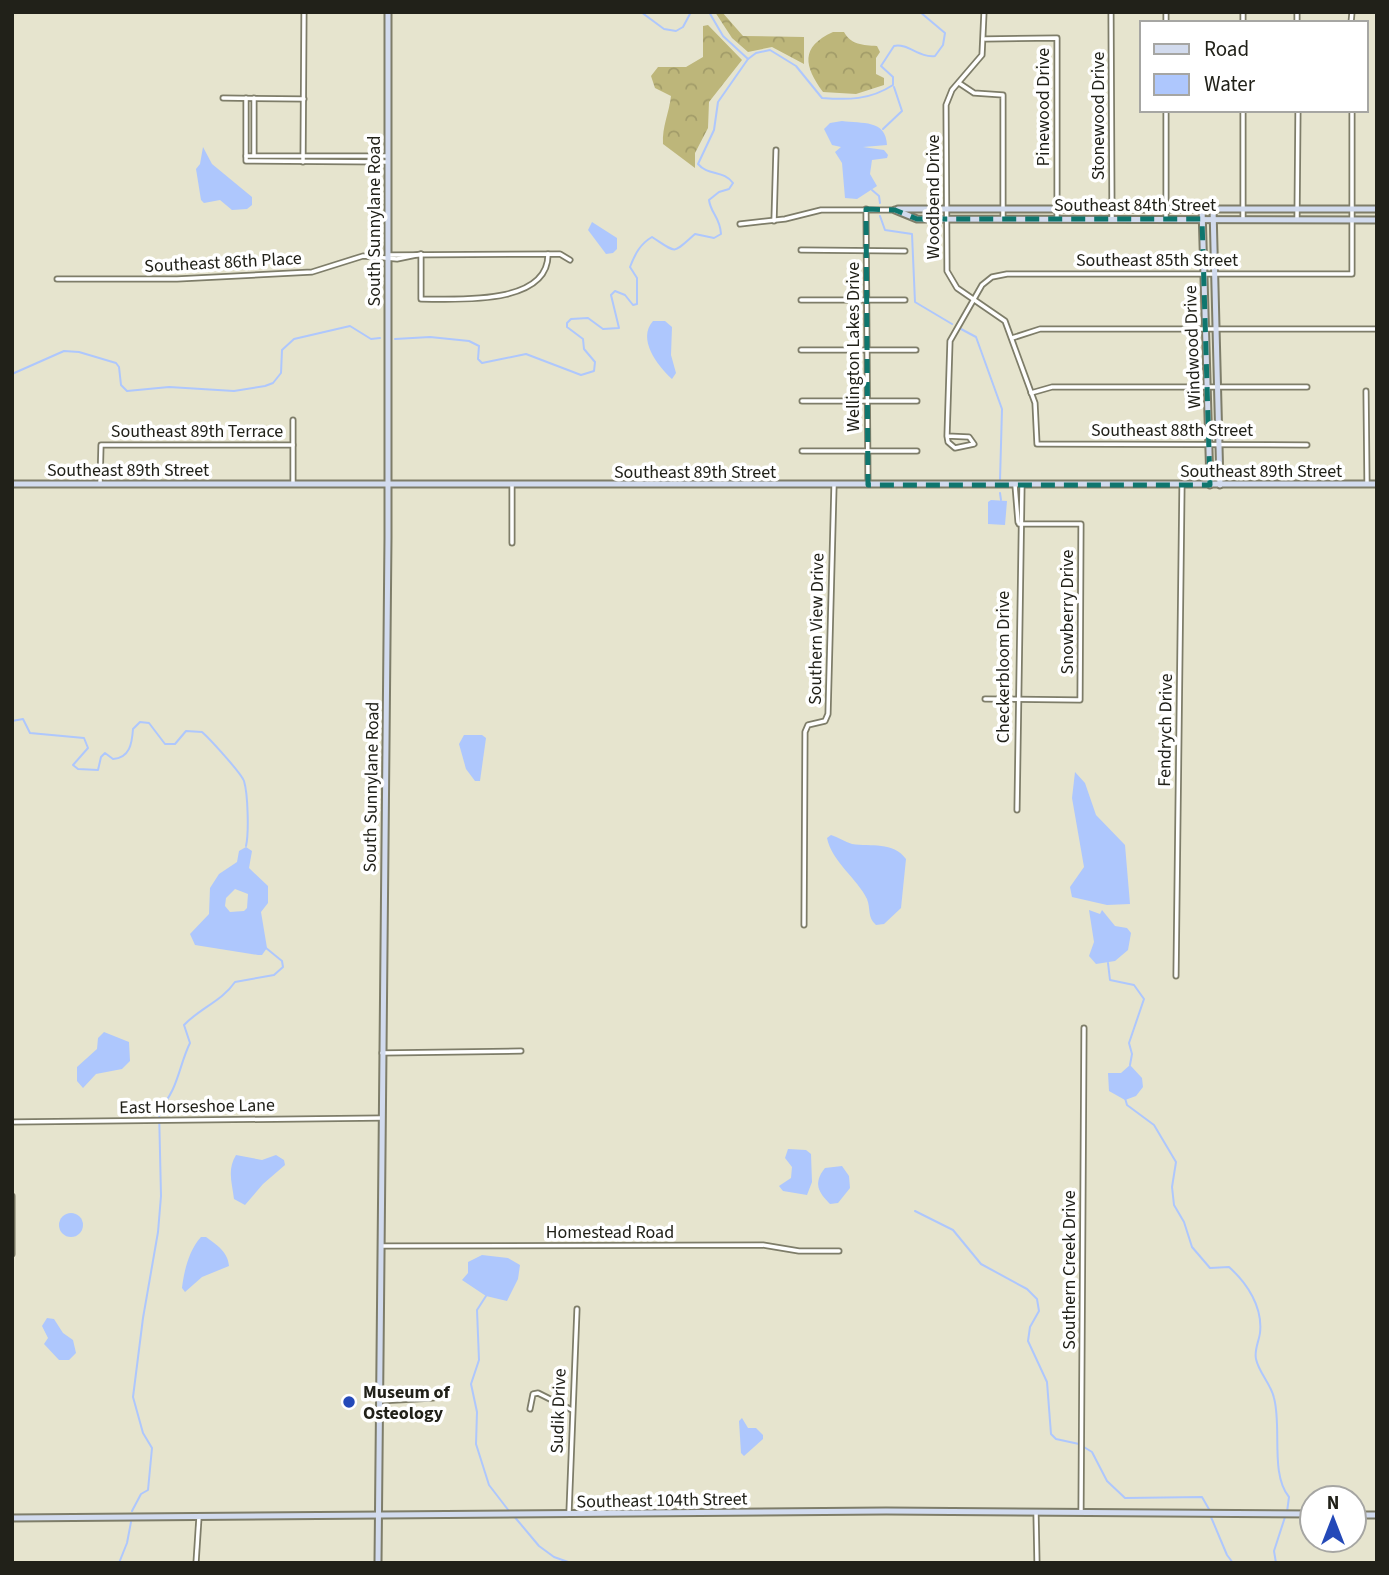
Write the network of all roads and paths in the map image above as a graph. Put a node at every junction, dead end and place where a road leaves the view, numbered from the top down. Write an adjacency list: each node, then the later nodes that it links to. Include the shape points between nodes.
1 (304, 12): 10 (street)
2 (388, 12): 19 (street, South Sunnylane Road)
3 (985, 12): 5 (street, Woodbend Drive)
4 (1111, 12): 23 (street, Stonewood Drive)
5 (985, 38): 6 (street, Woodbend Drive, via 980,59); 22 (street, Pinewood Drive, via 1057,38)
6 (958, 83): 21 (street, via 974,93 1003,95); 31 (street, Woodbend Drive, via 946,106)
7 (223, 98): 8 (street)
8 (246, 98): 9 (street); 17 (street, via 246,158)
9 (254, 98): 10 (street); 17 (street)
10 (304, 99): 16 (street)
11 (1166, 112): 24 (street)
12 (1243, 112): 27 (street)
13 (1298, 112): 28 (street)
14 (1352, 112): 32 (street)
15 (776, 150): 43 (street)
16 (303, 156): 17 (street); 18 (street); 20 (street)
17 (254, 158): 20 (street)
18 (344, 159): 19 (street); 20 (street)
19 (388, 159): 52 (street, South Sunnylane Road)
20 (303, 162)
21 (1003, 208): 22 (street, Southeast 84th Street); 31 (street, Southeast 84th Street); 35 (street)
22 (1057, 208): 23 (street, Southeast 84th Street); 36 (street, Pinewood Drive)
23 (1112, 208): 24 (street, Southeast 84th Street); 37 (street, Stonewood Drive)
24 (1166, 208): 25 (street, Southeast 84th Street); 38 (street)
25 (1202, 208): 26 (street, Southeast 84th Street); 39 (street, Windwood Drive)
26 (1213, 208): 27 (street, Southeast 84th Street); 40 (street, Windwood Drive)
27 (1243, 208): 28 (street, Southeast 84th Street); 41 (street)
28 (1297, 208): 32 (street, Southeast 84th Street); 42 (street)
29 (866, 209): 30 (street, Southeast 84th Street); 43 (street, Southeast 84th Street, via 821,210); 48 (street, Wellington Lakes Drive)
30 (895, 209): 31 (street, Southeast 84th Street); 34 (street, Southeast 84th Street, via 917,219)
31 (947, 209): 34 (street, Woodbend Drive)
32 (1352, 209): 33 (street, Southeast 84th Street); 44 (street)
33 (1377, 209)
34 (947, 219): 35 (street, Southeast 84th Street); 57 (street, Woodbend Drive, via 949,278)
35 (1003, 219): 36 (street, Southeast 84th Street)
36 (1057, 219): 37 (street, Southeast 84th Street)
37 (1112, 219): 38 (street, Southeast 84th Street)
38 (1166, 219): 39 (street, Southeast 84th Street)
39 (1202, 219): 40 (street, Southeast 84th Street); 54 (street, Windwood Drive)
40 (1213, 219): 41 (street, Southeast 84th Street); 55 (street, Windwood Drive)
41 (1243, 219): 42 (street, Southeast 84th Street)
42 (1297, 219): 44 (street, Southeast 84th Street)
43 (774, 220): 46 (street, Southeast 84th Street)
44 (1352, 220): 45 (street, Southeast 84th Street); 55 (street, Southeast 85th Street, via 1352,274)
45 (1377, 220)
46 (740, 224)
47 (801, 250): 48 (street)
48 (867, 251): 49 (street); 59 (street, Wellington Lakes Drive)
49 (905, 251)
50 (421, 254): 51 (street, Southeast 86th Place); 51 (street, via 421,299 501,296 541,277 547,270); 52 (street, Southeast 86th Place)
51 (548, 254): 53 (street, Southeast 86th Place)
52 (388, 256): 56 (street, Southeast 86th Place, via 363,256 312,272); 90 (street, South Sunnylane Road)
53 (570, 260)
54 (1204, 274): 55 (street, Southeast 85th Street); 57 (street, Southeast 85th Street, via 999,275 984,282); 62 (street, Windwood Drive)
55 (1215, 274): 63 (street, Windwood Drive)
56 (57, 279)
57 (973, 299): 64 (street, Woodbend Drive, via 1003,318); 77 (street, Southeast 85th Street, via 948,347)
58 (801, 300): 59 (street)
59 (867, 300): 60 (street); 66 (street, Wellington Lakes Drive)
60 (905, 300)
61 (1377, 329): 63 (street)
62 (1205, 330): 63 (street); 64 (street, via 1040,330); 68 (street, Windwood Drive)
63 (1216, 330): 69 (street, Windwood Drive)
64 (1012, 338): 72 (street, Woodbend Drive)
65 (801, 350): 66 (street)
66 (867, 350): 67 (street); 73 (street, Wellington Lakes Drive)
67 (916, 351)
68 (1206, 386): 69 (street); 72 (street, via 1052,387); 79 (street, Windwood Drive)
69 (1218, 386): 70 (street); 80 (street, Windwood Drive)
70 (1307, 387)
71 (1366, 391): 88 (street)
72 (1031, 393): 78 (street, Woodbend Drive, via 1037,411)
73 (867, 400): 74 (street); 75 (street); 83 (street, Wellington Lakes Drive)
74 (802, 401)
75 (917, 401)
76 (293, 420): 82 (street)
77 (947, 436): 77 (street, via 951,447 974,444 971,437)
78 (1037, 444): 79 (street, Southeast 88th Street)
79 (1209, 444): 80 (street, Southeast 88th Street); 94 (street, Windwood Drive)
80 (1220, 444): 81 (street, Southeast 88th Street); 95 (street, Windwood Drive)
81 (1307, 445)
82 (293, 446): 87 (street, Southeast 89th Terrace, via 101,445); 96 (street)
83 (868, 450): 84 (street); 85 (street); 91 (street, Wellington Lakes Drive)
84 (802, 451)
85 (917, 451)
86 (12, 484): 87 (street, Southeast 89th Street)
87 (100, 484): 96 (street, Southeast 89th Street)
88 (1367, 484): 89 (street, Southeast 89th Street); 95 (street, Southeast 89th Street)
89 (1377, 484)
90 (388, 485): 96 (street, Southeast 89th Street); 97 (street, Southeast 89th Street); 108 (street, South Sunnylane Road)
91 (868, 485): 92 (street, Southeast 89th Street); 98 (street, Southeast 89th Street)
92 (1019, 485): 93 (street, Southeast 89th Street); 99 (street, Checkerbloom Drive)
93 (1182, 485): 94 (street, Southeast 89th Street); 105 (street, Fendrych Drive)
94 (1210, 485): 95 (street, Southeast 89th Street)
95 (1220, 485)
96 (293, 486)
97 (512, 486): 98 (street, Southeast 89th Street); 100 (street)
98 (834, 486): 104 (street, Southern View Drive, via 828,715 822,722 808,725 805,732)
99 (1019, 524): 102 (street, Checkerbloom Drive); 102 (street, Snowberry Drive, via 1081,524 1080,700)
100 (512, 543)
101 (985, 699): 102 (street)
102 (1017, 699): 103 (street, Checkerbloom Drive)
103 (1017, 810)
104 (804, 925)
105 (1176, 976)
106 (1084, 1028): 121 (street, Southern Creek Drive)
107 (521, 1051): 108 (street)
108 (383, 1053): 109 (street, South Sunnylane Road)
109 (382, 1118): 110 (street, East Horseshoe Lane); 112 (street, South Sunnylane Road)
110 (12, 1122)
111 (12, 1196): 114 (street)
112 (381, 1246): 113 (street, Homestead Road, via 763,1245); 117 (street, South Sunnylane Road)
113 (839, 1251)
114 (12, 1254)
115 (577, 1309): 119 (street, Sudik Drive)
116 (433, 1398): 117 (street)
117 (379, 1401): 124 (street, South Sunnylane Road)
118 (530, 1409): 119 (street, via 533,1394 538,1393)
119 (572, 1410): 123 (street, Sudik Drive)
120 (1036, 1511): 121 (street, Southeast 104th Street); 123 (street, Southeast 104th Street); 129 (street)
121 (1081, 1511): 122 (street, Southeast 104th Street)
122 (1298, 1514)
123 (569, 1515): 124 (street, Southeast 104th Street)
124 (378, 1516): 125 (street, Southeast 104th Street); 128 (street, South Sunnylane Road)
125 (199, 1517): 126 (street, Southeast 104th Street); 127 (street)
126 (12, 1518)
127 (196, 1563)
128 (378, 1563)
129 (1037, 1563)

